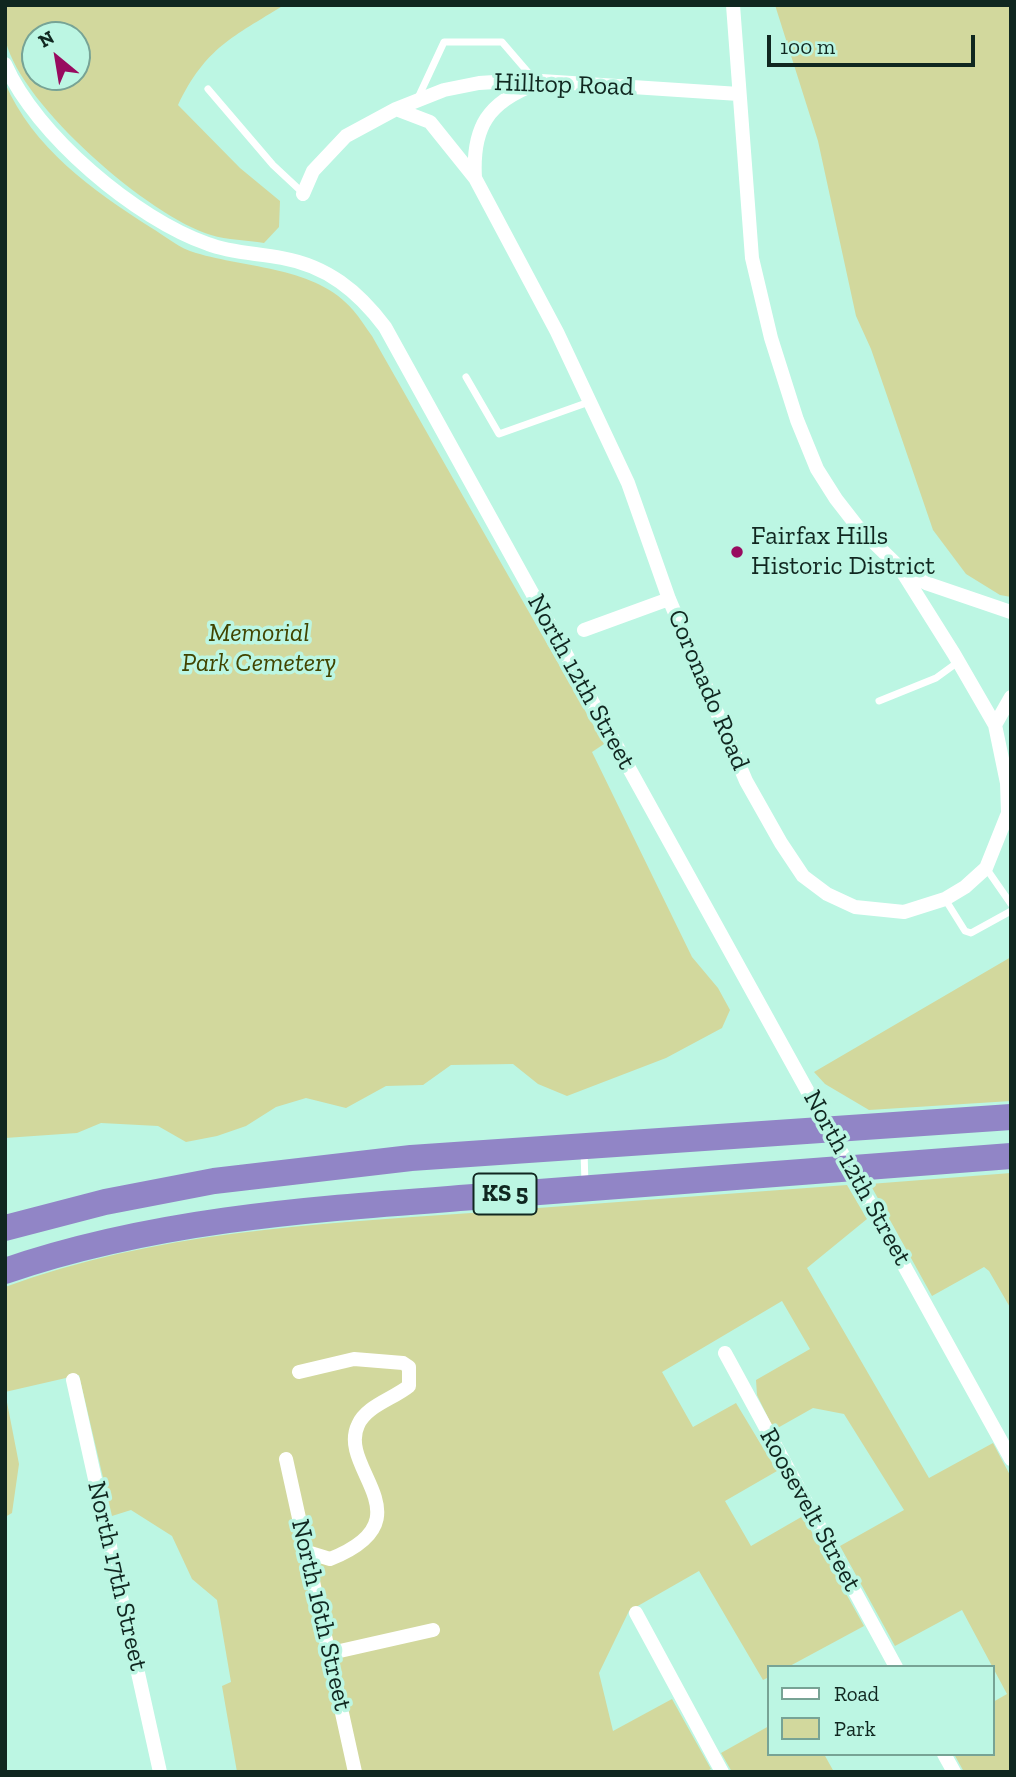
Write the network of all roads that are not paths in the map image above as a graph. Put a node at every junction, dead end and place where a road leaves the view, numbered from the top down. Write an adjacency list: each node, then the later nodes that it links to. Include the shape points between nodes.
1 (733, 5): 5 (street)
2 (5, 64): 34 (street, North 12th Street, via 61,144 174,232 212,246 311,265 365,300 385,327)
3 (539, 81): 5 (street, Hilltop Road); 6 (street, Hilltop Road, via 479,83); 6 (lane, via 502,41 444,41); 8 (street, Coronado Road, via 509,95 491,111 479,131)
4 (208, 89): 9 (lane)
5 (739, 94): 12 (street, via 752,258 797,420 817,469 836,499)
6 (417, 100): 7 (street, Hilltop Road)
7 (396, 109): 8 (street, Coronado Road, via 430,122); 9 (street, Hilltop Road, via 346,136 313,171)
8 (475, 178): 11 (street, Coronado Road)
9 (303, 194)
10 (466, 377): 11 (lane, via 499,434)
11 (590, 402): 13 (street, Coronado Road, via 628,483)
12 (900, 568): 14 (street, via 926,583); 16 (street, Coronado Road)
13 (669, 599): 15 (street); 21 (street, Coronado Road, via 746,781 803,876 855,907 904,912)
14 (1011, 612)
15 (584, 630)
16 (958, 662): 18 (lane, via 936,678); 19 (street, Coronado Road)
17 (1011, 697): 19 (street)
18 (879, 701)
19 (995, 725): 20 (street, Coronado Road, via 1008,813)
20 (986, 868): 21 (street, Coronado Road); 22 (lane)
21 (945, 899): 23 (lane, via 965,931 971,933)
22 (1011, 904)
23 (1011, 911)
24 (1011, 1117): 25 (highway, KS 5)
25 (584, 1146): 27 (lane); 28 (highway, KS 5, via 411,1158 214,1181)
26 (1011, 1156): 27 (highway, KS 5)
27 (585, 1188): 29 (highway, KS 5, via 289,1211 166,1229 62,1251)
28 (5, 1228)
29 (5, 1270)
30 (724, 1353): 39 (street, Roosevelt Street)
31 (299, 1372): 35 (street, via 354,1359 403,1363 411,1376 409,1386 365,1414 355,1432 376,1505 371,1532 361,1545 330,1559)
32 (73, 1380): 41 (street, North 17th Street)
33 (286, 1459): 35 (street, North 16th Street)
34 (1011, 1459)
35 (307, 1552): 38 (street, North 16th Street)
36 (636, 1613): 43 (street)
37 (433, 1630): 38 (street)
38 (331, 1653): 42 (street, North 16th Street)
39 (895, 1665)
40 (945, 1756): 44 (street)
41 (160, 1772)
42 (355, 1772)
43 (722, 1772)
44 (954, 1772)

